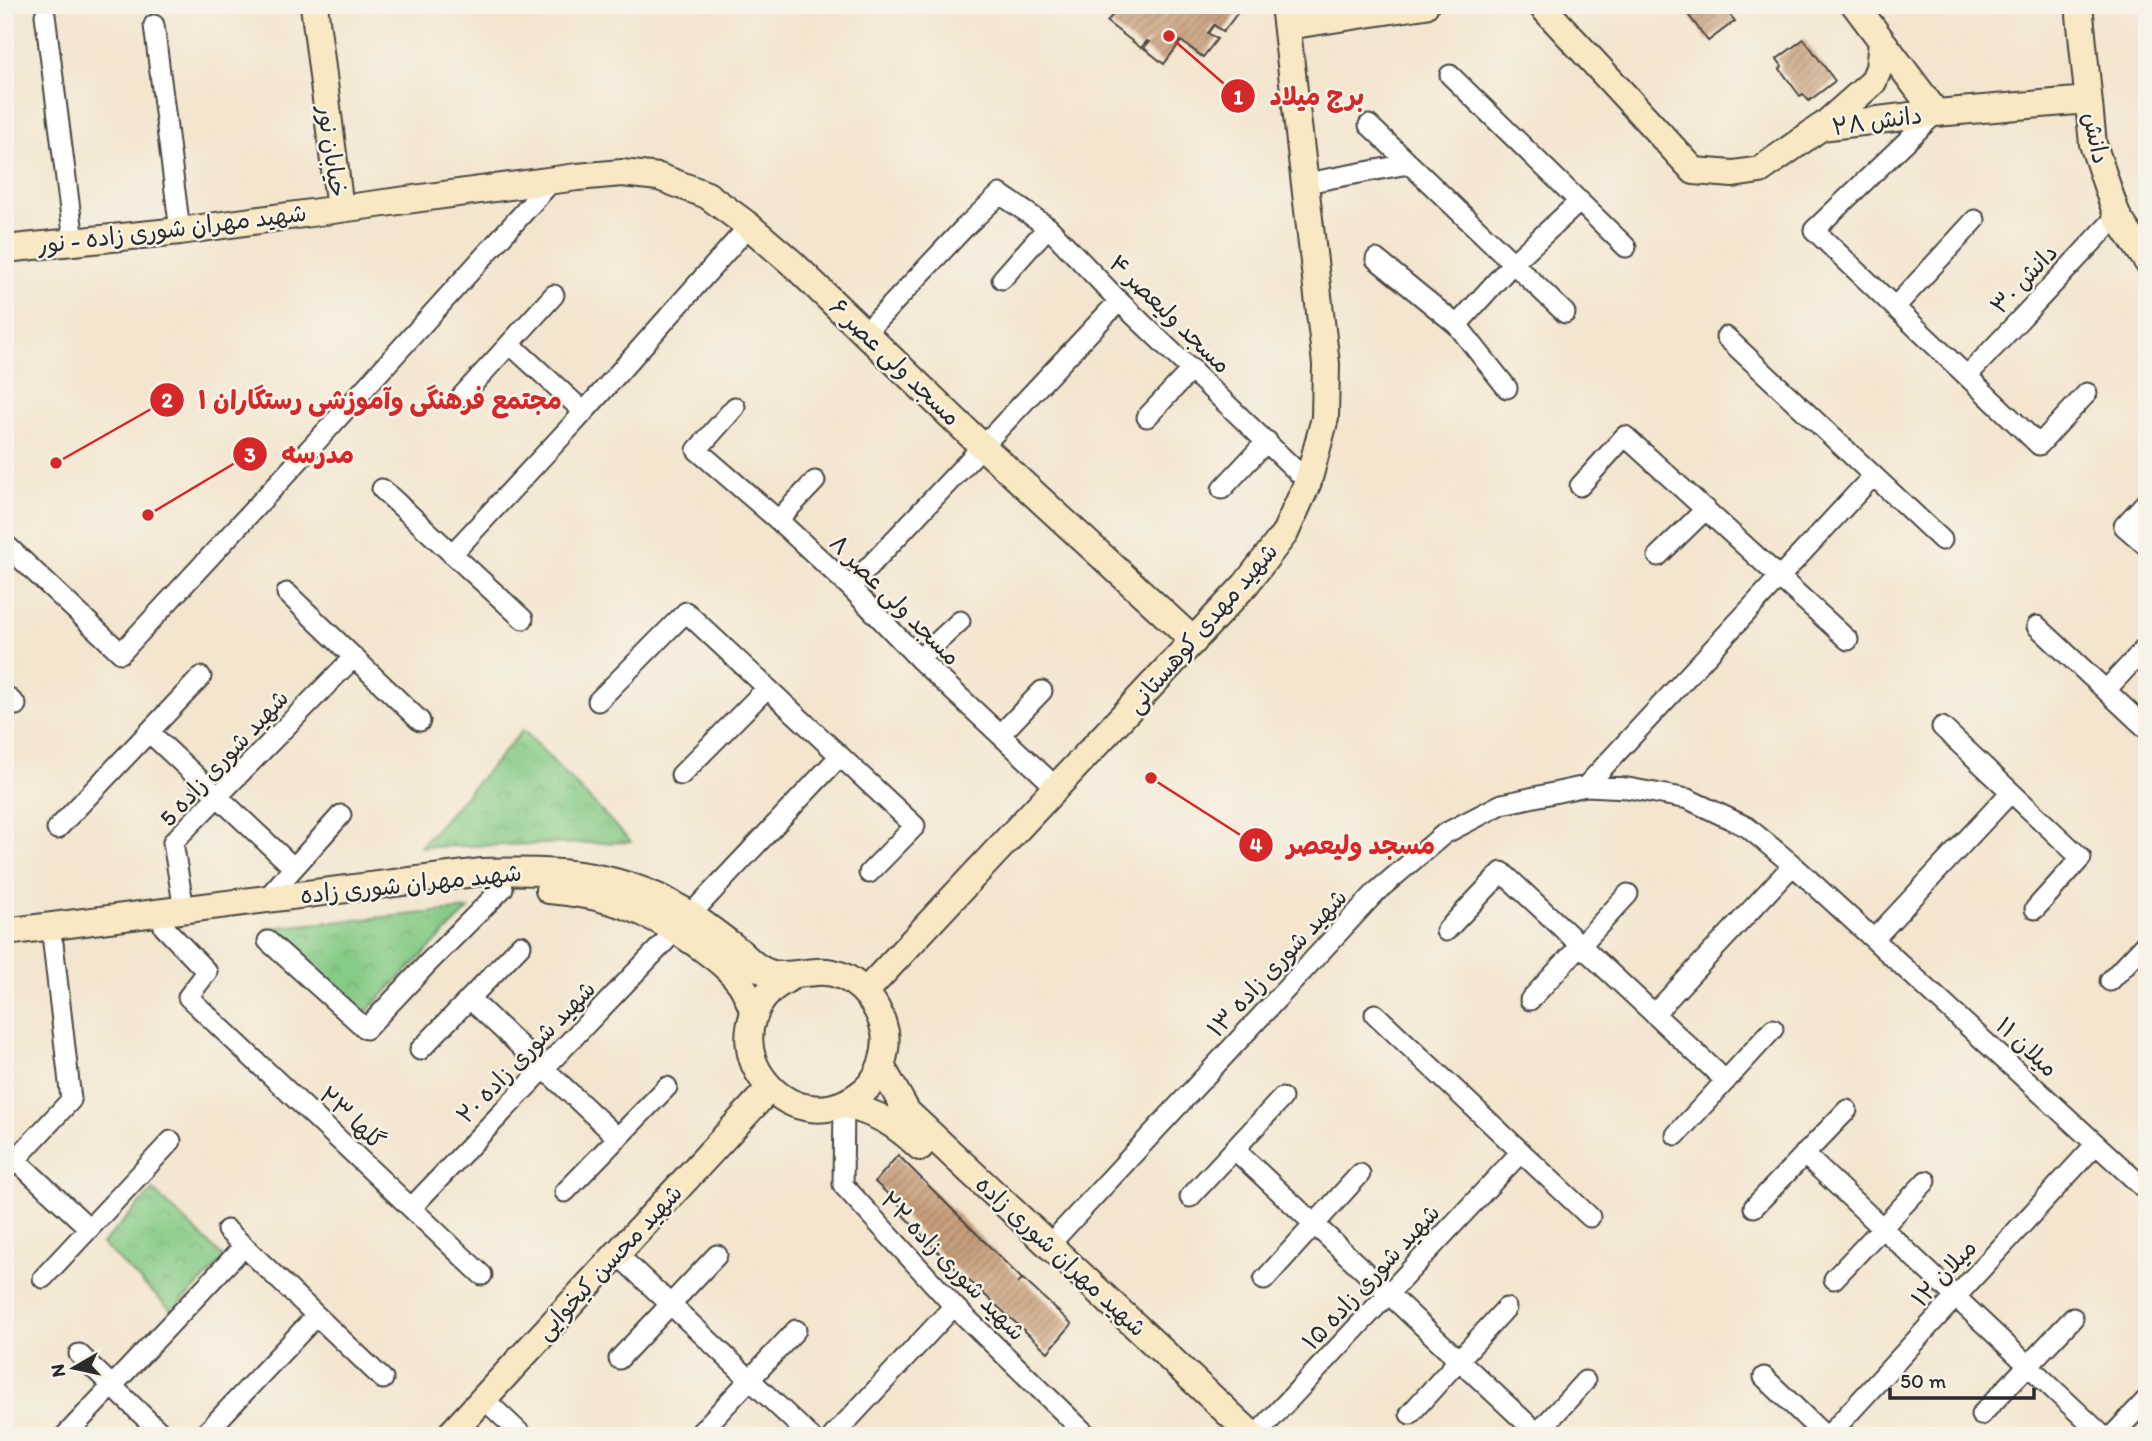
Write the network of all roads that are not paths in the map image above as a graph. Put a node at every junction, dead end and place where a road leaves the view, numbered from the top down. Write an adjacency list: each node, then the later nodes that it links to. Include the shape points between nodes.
1 (314, 5): 19 (street, خیابان نور)
2 (1424, 5): 7 (street)
3 (1541, 5): 14 (street, دانش ۲۸, via 1694,171 1733,174 1760,170)
4 (2079, 5): 11 (street, دانش)
5 (1862, 8): 9 (street)
6 (46, 15): 25 (street)
7 (1286, 16): 17 (street, شهید مهدی کوهستانی)
8 (154, 25): 24 (street)
9 (1882, 42): 12 (street); 14 (street, via 1873,82)
10 (1450, 75): 18 (street)
11 (2088, 100): 12 (street, دانش ۲۸); 20 (street, دانش, via 2093,144)
12 (1936, 113): 14 (street, دانش ۲۸); 34 (street, via 1814,230)
13 (1369, 125): 15 (street)
14 (1821, 127)
15 (1408, 164): 17 (street); 30 (street)
16 (553, 180): 19 (street, خیابان نور); 22 (street, مسجد ولی عصر ۶, via 622,173 659,177 707,195); 60 (street, via 121,653)
17 (1306, 183): 52 (street, شهید مهدی کوهستانی, via 1326,364 1325,418)
18 (1580, 201): 26 (street); 30 (street)
19 (340, 209): 24 (street, شهید مهران شوری زاده - نور)
20 (2118, 216): 29 (street, دانش); 41 (street, دانش ۳۰)
21 (1975, 220): 34 (street)
22 (749, 226): 37 (street, مسجد ولی عصر ۶); 46 (street)
23 (1048, 227): 31 (street); 33 (street, مسجد ولیعصر ۴); 37 (street, مسجد ولیعصر ۴, via 1000,194)
24 (180, 231): 25 (street, شهید مهران شوری زاده - نور)
25 (74, 241): 27 (street, شهید مهران شوری زاده - نور)
26 (1626, 247)
27 (5, 249)
28 (1376, 259): 36 (street)
29 (2147, 261)
30 (1513, 263): 35 (street); 36 (street)
31 (1002, 279)
32 (554, 295): 39 (street)
33 (1119, 301): 40 (street, مسجد ولیعصر ۴); 49 (street)
34 (1895, 307): 41 (street)
35 (1565, 313)
36 (1457, 325): 42 (street)
37 (866, 332): 49 (street, مسجد ولی عصر ۶)
38 (1726, 337): 50 (street)
39 (510, 344): 44 (street); 46 (street)
40 (1192, 369): 47 (street); 48 (street, مسجد ولیعصر ۴)
41 (1967, 376): 43 (street, via 2039,445)
42 (1507, 388)
43 (2087, 393)
44 (462, 396)
45 (735, 407): 58 (street, مسجد ولی عصر ۸, via 697,450)
46 (583, 411): 62 (street)
47 (1147, 417)
48 (1267, 441): 52 (street, مسجد ولیعصر ۴); 55 (street)
49 (981, 446): 65 (street); 71 (street, مسجد ولی عصر ۶)
50 (1873, 476): 59 (street); 64 (street)
51 (815, 481): 58 (street)
52 (1308, 482): 71 (street, شهید مهدی کوهستانی, via 1285,533)
53 (1580, 486): 57 (street, via 1625,436)
54 (382, 489): 62 (street)
55 (1222, 489)
56 (2147, 501): 61 (street, via 2124,526)
57 (1706, 509): 63 (street); 64 (street)
58 (778, 520): 65 (street, مسجد ولی عصر ۸)
59 (1942, 540)
60 (5, 544)
61 (2147, 546)
62 (452, 554): 67 (street)
63 (1658, 556)
64 (1779, 577): 70 (street); 87 (street)
65 (850, 587): 74 (street, مسجد ولی عصر ۸)
66 (287, 593): 73 (street)
67 (523, 619)
68 (960, 621): 74 (street)
69 (2037, 626): 77 (street)
70 (1848, 640)
71 (1194, 641): 88 (street, شهید مهدی کوهستانی)
72 (2147, 646): 77 (street)
73 (354, 657): 80 (street); 90 (street, شهید شوری زاده 5)
74 (919, 660): 84 (street, مسجد ولی عصر ۸)
75 (201, 677): 83 (street)
76 (767, 688): 79 (street, via 686,612); 85 (street); 86 (street)
77 (2106, 690): 82 (street)
78 (1042, 691): 84 (street)
79 (598, 701)
80 (420, 721)
81 (1942, 727): 89 (street)
82 (2147, 729)
83 (149, 732): 90 (street); 92 (street)
84 (1000, 735): 88 (street, مسجد ولی عصر ۸)
85 (839, 757): 95 (street, via 915,826); 101 (street, شهید شوری زاده ۲۰)
86 (681, 775)
87 (1586, 786): 93 (street, شهید شوری زاده ۱۳, via 1688,799 1746,827); 151 (street, شهید شوری زاده ۱۳, via 1502,804 1444,834 1376,892)
88 (1056, 788): 114 (street, شهید مهدی کوهستانی)
89 (2011, 792): 99 (street, via 2081,858); 105 (street)
90 (218, 796): 94 (street); 100 (street, شهید شوری زاده 5, via 173,842)
91 (341, 815): 94 (street)
92 (57, 830)
93 (1793, 864): 105 (street, شهید شوری زاده ۱۳); 119 (street)
94 (294, 867): 98 (street)
95 (869, 873)
96 (503, 888): 101 (street, شهید مهران شوری زاده, via 584,893); 102 (street, شهید مهران شوری زاده); 106 (street, via 366,1029)
97 (1628, 894): 110 (street)
98 (265, 900): 100 (street, شهید مهران شوری زاده); 101 (street, شهید مهران شوری زاده, via 482,872 534,871 588,875 642,890)
99 (2035, 909)
100 (184, 910): 104 (street, شهید مهران شوری زاده)
101 (683, 923): 112 (street, شهید مهران شوری زاده, via 761,970); 117 (street, شهید مهران شوری زاده, via 742,985); 123 (street, شهید شوری زاده ۲۰)
102 (164, 927): 108 (street, شهید مهران شوری زاده); 144 (street, گلها ۲۳, via 206,972 188,997)
103 (1446, 931): 110 (street, via 1502,872)
104 (5, 932)
105 (1874, 939): 133 (street, میلان ۱۱)
106 (268, 941)
107 (2147, 942): 113 (street)
108 (53, 943): 111 (street, شهید مهران شوری زاده); 137 (street, via 71,1100)
109 (522, 945): 115 (street)
110 (1580, 945): 116 (street); 119 (street)
111 (5, 949)
112 (792, 976): 114 (street, via 818,971 844,976); 117 (street, via 769,991)
113 (2110, 981)
114 (866, 992): 122 (street, via 884,1027)
115 (470, 999): 121 (street); 123 (street)
116 (1530, 1000)
117 (755, 1014): 126 (street, via 749,1040 755,1066)
118 (1375, 1014): 135 (street)
119 (1654, 1014): 124 (street)
120 (1773, 1028): 124 (street)
121 (420, 1050)
122 (881, 1066): 128 (street, via 866,1089); 151 (street, شهید مهران شوری زاده, via 907,1112)
123 (544, 1069): 131 (street); 144 (street, شهید شوری زاده ۲۰)
124 (1726, 1081): 130 (street)
125 (667, 1087): 131 (street)
126 (769, 1089): 128 (street, via 792,1104 818,1109); 152 (street, شهید محسن کیخوایی)
127 (1282, 1098): 134 (street)
128 (844, 1104): 151 (street, شهید مهران شوری زاده, via 898,1126); 161 (street, شهید شوری زاده ۲۲, via 843,1185)
129 (1847, 1110): 136 (street)
130 (1676, 1135)
131 (618, 1138): 141 (street)
132 (171, 1141): 147 (street)
133 (2096, 1144): 140 (street, میلان ۱۱); 159 (street, میلان ۱۲)
134 (1234, 1149): 142 (street); 146 (street)
135 (1521, 1152): 145 (street); 158 (street, شهید شوری زاده ۱۵)
136 (1804, 1154): 143 (street); 148 (street)
137 (9, 1160): 147 (street)
138 (1360, 1174): 146 (street)
139 (1926, 1181): 148 (street)
140 (2147, 1191)
141 (565, 1192)
142 (1190, 1197)
143 (1754, 1207)
144 (411, 1208): 154 (street, گلها ۲۳)
145 (1590, 1217)
146 (1315, 1224): 157 (street); 158 (street)
147 (89, 1228): 155 (street)
148 (1882, 1228): 156 (street); 159 (street)
149 (227, 1230): 150 (street)
150 (244, 1246): 163 (street); 174 (street)
151 (1043, 1251): 189 (street, شهید مهران شوری زاده); 190 (street, شهید مهران شوری زاده)
152 (617, 1254): 160 (street); 175 (street, شهید محسن کیخوایی)
153 (717, 1255): 160 (street)
154 (482, 1275)
155 (43, 1278)
156 (1833, 1279)
157 (1264, 1280)
158 (1389, 1294): 168 (street); 190 (street, شهید شوری زاده ۱۵)
159 (1956, 1297): 169 (street); 191 (street, میلان ۱۲)
160 (671, 1305): 167 (street); 171 (street)
161 (954, 1307): 187 (street); 188 (street, شهید شوری زاده ۲۲)
162 (1506, 1308): 168 (street)
163 (316, 1316): 172 (street); 183 (street)
164 (2073, 1318): 169 (street)
165 (796, 1330): 171 (street)
166 (79, 1354): 174 (street)
167 (620, 1359)
168 (1459, 1360): 177 (street); 180 (street)
169 (2028, 1365): 178 (street); 192 (street)
170 (1763, 1377): 191 (street)
171 (750, 1379): 179 (street); 186 (street)
172 (383, 1380)
173 (1585, 1381): 180 (street)
174 (112, 1387): 181 (street); 182 (street)
175 (483, 1398): 184 (street, شهید محسن کیخوایی); 185 (street)
176 (2147, 1399): 193 (street)
177 (1410, 1414)
178 (1981, 1415)
179 (699, 1434)
180 (1536, 1434)
181 (65, 1436)
182 (164, 1436)
183 (203, 1436)
184 (449, 1436)
185 (523, 1436)
186 (810, 1436)
187 (833, 1436)
188 (1088, 1436)
189 (1228, 1436)
190 (1254, 1436)
191 (1827, 1436)
192 (2103, 1436)
193 (2112, 1436)

